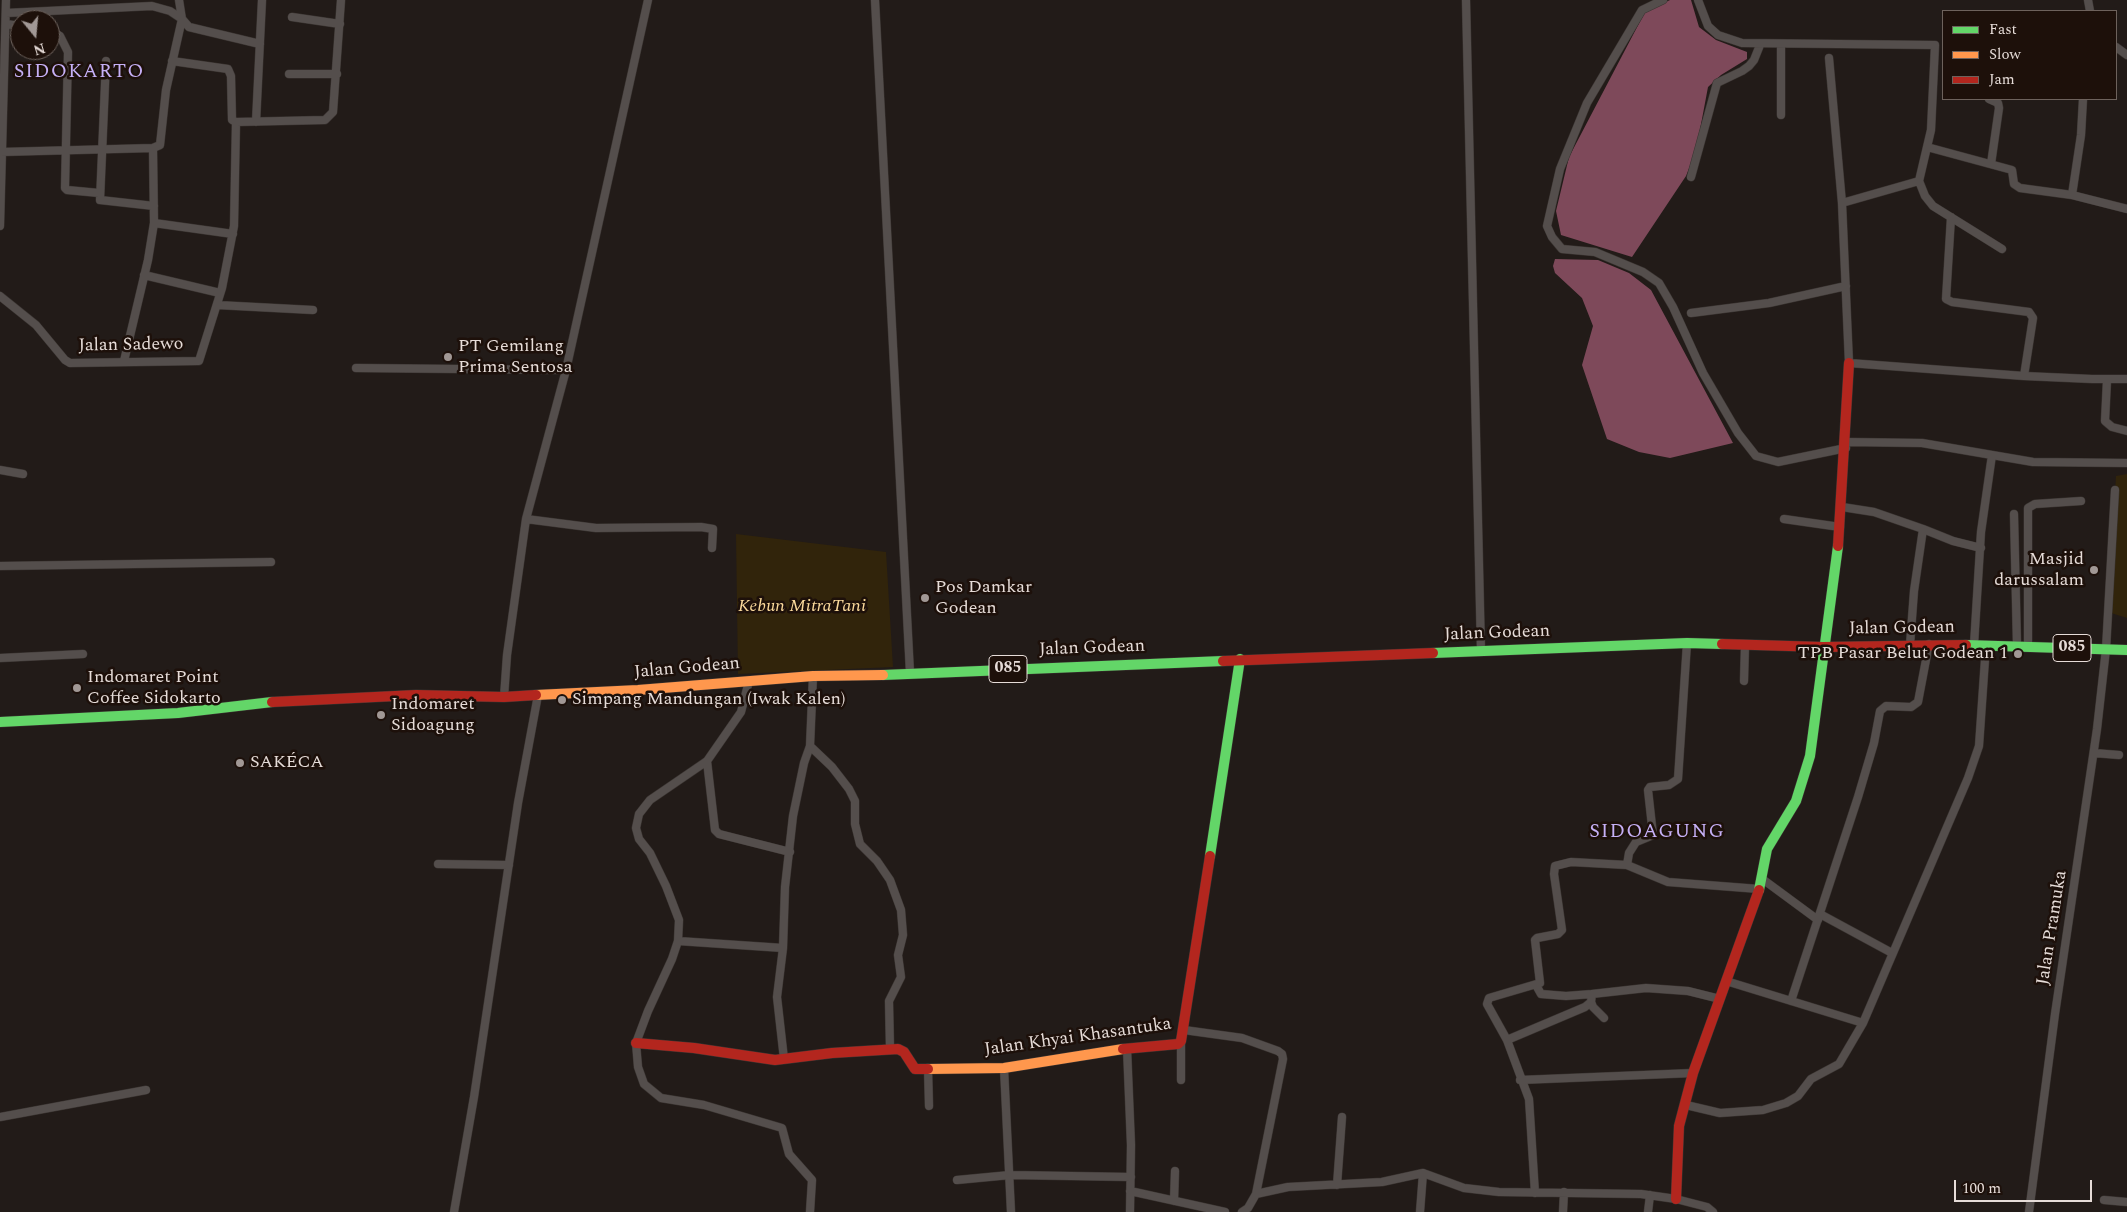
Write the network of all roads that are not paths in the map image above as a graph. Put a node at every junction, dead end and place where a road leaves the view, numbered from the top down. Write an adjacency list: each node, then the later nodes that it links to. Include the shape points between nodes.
1 (6, 0): 10 (street)
2 (179, 0): 12 (street)
3 (262, 0): 17 (street)
4 (341, 0): 14 (street)
5 (648, 0): 60 (street)
6 (875, 0): 97 (street)
7 (1466, 0): 93 (street)
8 (1662, 0): 65 (street, via 1642,10 1587,103 1560,169 1547,226 1562,249 1594,252 1643,272 1659,283 1703,373 1738,434 1756,456 1778,462)
9 (1698, 0): 19 (street, via 1708,26 1718,34 1742,43)
10 (6, 13): 12 (street, via 152,6 170,11); 13 (street)
11 (292, 17): 14 (street)
12 (182, 19): 17 (street, via 189,27); 24 (street)
13 (6, 24): 15 (street); 21 (street)
14 (340, 24): 26 (street)
15 (10, 25)
16 (60, 36): 35 (street, via 68,52)
17 (260, 44): 31 (street)
18 (1782, 44): 19 (street); 20 (street); 29 (street)
19 (1760, 45): 38 (street, via 1749,66 1717,83)
20 (1939, 45): 32 (street)
21 (3, 50): 36 (street)
22 (1829, 58): 42 (street)
23 (106, 61): 34 (street)
24 (172, 61): 30 (street, via 228,69 232,76 232,120); 33 (street, via 162,142)
25 (289, 74): 26 (street)
26 (337, 74): 31 (street, via 332,112 325,120)
27 (1991, 100): 37 (street, via 1998,103 1999,108)
28 (2083, 100): 41 (street)
29 (1781, 116)
30 (236, 122): 31 (street); 48 (street)
31 (256, 122)
32 (1927, 147): 37 (street); 39 (street)
33 (153, 148): 34 (street); 43 (street)
34 (103, 150): 35 (street); 40 (street)
35 (67, 151): 36 (street); 40 (street, via 64,185 67,190)
36 (1, 152): 47 (street)
37 (1991, 164): 41 (street, via 2012,170 2014,184 2020,188)
38 (1691, 177)
39 (1919, 181): 42 (street); 45 (street, via 1933,206)
40 (99, 193): 43 (street, via 100,200 105,202)
41 (2072, 195): 44 (street)
42 (1842, 203): 51 (street)
43 (154, 206): 46 (street)
44 (2127, 209)
45 (1951, 217): 49 (street); 61 (street, via 1946,299 2029,312 2033,318)
46 (154, 223): 48 (street); 50 (street)
47 (0, 226)
48 (233, 234): 52 (street)
49 (2002, 249)
50 (144, 275): 52 (street); 57 (street)
51 (1846, 286): 56 (street, via 1769,302); 58 (street)
52 (220, 293): 54 (street)
53 (0, 296): 57 (street, Jalan Sadewo, via 36,325 70,363)
54 (217, 305): 55 (street); 57 (street, Jalan Sadewo, via 199,360)
55 (313, 310)
56 (1691, 313)
57 (124, 361)
58 (1849, 363): 61 (street); 65 (main road)
59 (356, 368): 60 (street)
60 (566, 370): 74 (street)
61 (2024, 376): 63 (street)
62 (2127, 379): 63 (street)
63 (2107, 380): 64 (street, via 2105,421 2112,427)
64 (2127, 431)
65 (1846, 445): 66 (street, via 1922,443); 72 (main road)
66 (1992, 455): 67 (street, via 2033,462); 79 (street)
67 (2127, 463)
68 (0, 470): 69 (street)
69 (23, 474)
70 (2115, 490): 91 (street, Jalan Pramuka)
71 (2081, 501): 89 (street, via 2034,504 2028,508)
72 (1842, 507): 76 (main road); 77 (street, via 1874,512)
73 (2014, 514): 88 (street)
74 (526, 519): 78 (street, via 596,528 701,526 713,529); 102 (street)
75 (1784, 519): 76 (street)
76 (1840, 527): 90 (main road)
77 (1924, 529): 79 (street); 85 (street)
78 (712, 548)
79 (1981, 548): 86 (street)
80 (271, 562): 81 (street)
81 (0, 566)
82 (1687, 643): 84 (main road, Jalan Godean / 085); 93 (main road, Jalan Godean / 085); 111 (street, via 1678,779 1669,785 1648,790 1652,835 1636,842)
83 (1928, 644): 85 (main road, Jalan Godean / 085); 86 (main road, Jalan Godean / 085); 114 (street, via 1918,702 1911,707 1886,706 1880,711 1874,744)
84 (1746, 645): 90 (main road, Jalan Godean / 085); 100 (street)
85 (1910, 645): 90 (main road, Jalan Godean / 085)
86 (1974, 645): 87 (main road, Jalan Godean / 085)
87 (1986, 645): 88 (main road, Jalan Godean / 085); 117 (street, via 1979,746)
88 (2017, 646): 89 (main road, Jalan Godean / 085)
89 (2028, 646): 91 (main road, Jalan Godean / 085)
90 (1823, 647): 112 (main road, via 1810,756 1796,802 1767,849)
91 (2106, 649): 92 (main road, Jalan Godean / 085); 105 (street, Jalan Pramuka)
92 (2127, 650)
93 (1481, 652): 96 (main road, Jalan Godean / 085)
94 (82, 654): 95 (street)
95 (0, 658)
96 (1240, 659): 97 (main road, Jalan Godean / 085); 125 (main road, Jalan Khyai Khasantuka)
97 (910, 673): 98 (main road, Jalan Godean / 085)
98 (813, 676): 99 (main road, Jalan Godean / 085); 104 (street)
99 (748, 681): 101 (main road, Jalan Godean / 085); 107 (street, via 740,712)
100 (1744, 681)
101 (538, 695): 102 (main road, Jalan Godean / 085); 110 (street)
102 (504, 696): 103 (main road, Jalan Godean / 085, via 333,698 245,704 178,714)
103 (0, 722)
104 (810, 746): 108 (street, via 793,816); 130 (street, via 849,789 855,801 860,844 890,880 901,910 904,935 898,955 901,977 889,1001)
105 (2094, 753): 106 (street); 167 (street, Jalan Pramuka)
106 (2119, 754)
107 (707, 761): 108 (street, via 718,834); 115 (street, via 650,800 639,814 636,825 639,839 650,853 674,902 679,920)
108 (790, 852): 116 (street)
109 (438, 864): 110 (street)
110 (509, 865): 157 (street)
111 (1627, 865): 113 (street, via 1668,882); 119 (street, via 1571,862 1555,866 1562,930 1535,940 1540,980)
112 (1761, 878): 113 (main road); 114 (street)
113 (1758, 889): 118 (main road)
114 (1819, 917): 117 (street); 122 (street)
115 (678, 941): 116 (street); 128 (street)
116 (783, 948): 131 (street, via 777,997)
117 (1892, 953): 124 (street)
118 (1726, 981): 121 (main road); 122 (street)
119 (1536, 985): 120 (street, via 1542,994); 126 (street, via 1489,998 1487,1008)
120 (1592, 998): 121 (street, via 1646,988 1688,991); 123 (street, via 1593,1007); 126 (street, via 1585,1007)
121 (1720, 999): 134 (main road)
122 (1791, 1001): 124 (street)
123 (1604, 1018)
124 (1863, 1023): 138 (street, via 1839,1064 1811,1079 1798,1096 1786,1103 1763,1110 1720,1113)
125 (1184, 1030): 127 (main road, Jalan Khyai Khasantuka); 151 (street, via 1251,1041 1282,1054)
126 (1507, 1040): 136 (street)
127 (1181, 1042): 129 (main road, Jalan Khyai Khasantuka); 135 (street)
128 (636, 1043): 131 (main road); 158 (street, via 638,1067 644,1084 656,1096 704,1104 780,1126 789,1154 810,1177)
129 (1126, 1048): 133 (main road, Jalan Khyai Khasantuka); 145 (street)
130 (890, 1049): 131 (main road); 132 (main road, Jalan Khyai Khasantuka, via 902,1050 913,1068)
131 (784, 1059)
132 (928, 1068): 133 (main road, Jalan Khyai Khasantuka); 139 (street)
133 (1004, 1068): 144 (street)
134 (1693, 1073): 136 (street); 138 (main road)
135 (1181, 1080)
136 (1520, 1080): 150 (street, via 1529,1099)
137 (146, 1090): 140 (street)
138 (1686, 1105): 153 (main road, via 1680,1126)
139 (929, 1106)
140 (0, 1117)
141 (1342, 1117): 147 (street)
142 (1175, 1171): 155 (street)
143 (1423, 1173): 147 (street, via 1382,1182); 150 (street, via 1464,1188); 163 (street)
144 (1010, 1175): 145 (street); 146 (street); 159 (street)
145 (1130, 1177): 148 (street)
146 (957, 1180)
147 (1337, 1185): 151 (street)
148 (1130, 1191): 155 (street); 160 (street)
149 (1564, 1192): 150 (street); 152 (street); 164 (street)
150 (1535, 1193)
151 (1256, 1194): 162 (street)
152 (1650, 1195): 153 (street); 165 (street)
153 (1676, 1199): 166 (street, via 1707,1207)
154 (2104, 1200): 156 (street)
155 (1174, 1201): 161 (street)
156 (2127, 1202)
157 (454, 1212)
158 (810, 1212)
159 (1011, 1212)
160 (1130, 1212)
161 (1225, 1212)
162 (1242, 1212)
163 (1420, 1212)
164 (1563, 1212)
165 (1648, 1212)
166 (1713, 1212)
167 (2029, 1212)

